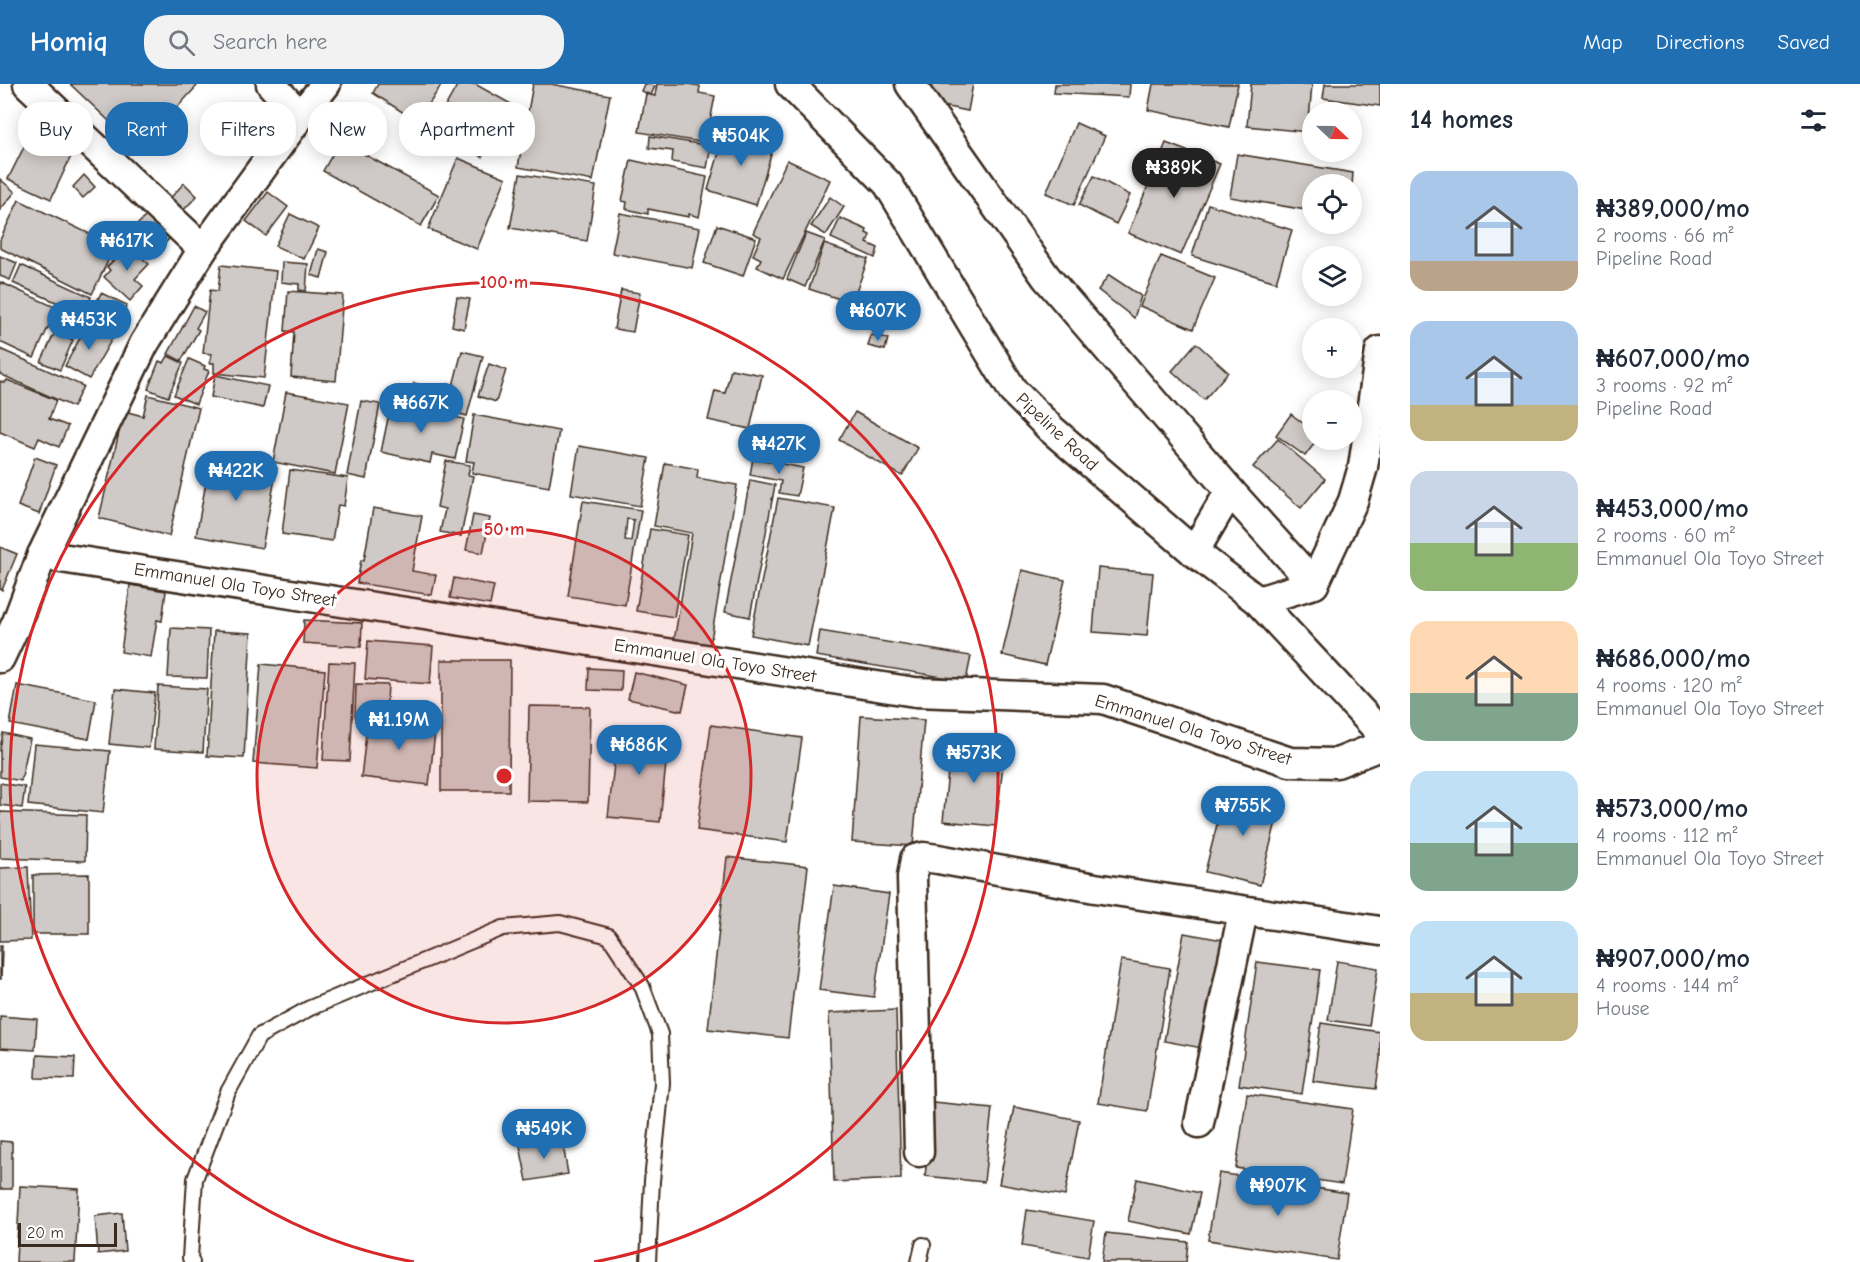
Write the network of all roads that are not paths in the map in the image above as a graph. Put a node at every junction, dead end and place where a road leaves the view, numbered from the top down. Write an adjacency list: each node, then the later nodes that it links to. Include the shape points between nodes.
1 (28, 84): 7 (street)
2 (271, 84): 6 (street)
3 (326, 84): 6 (street)
4 (790, 84): 10 (street, Pipeline Road, via 888,184 1013,392)
5 (910, 84): 9 (street, via 1046,277)
6 (300, 116): 7 (street)
7 (203, 249): 11 (street, via 144,344)
8 (1380, 351): 12 (street, via 1363,467 1353,501)
9 (1230, 491): 10 (street); 12 (street)
10 (1194, 552): 13 (street, Pipeline Road)
11 (42, 555): 14 (street); 17 (street, Emmanuel Ola Toyo Street, via 915,692 1103,699 1290,762 1337,763)
12 (1314, 584): 13 (street)
13 (1258, 601): 16 (street, Pipeline Road)
14 (8, 614): 15 (street)
15 (0, 658)
16 (1380, 732)
17 (1380, 746)
18 (1242, 912): 19 (street); 20 (street); 21 (street, via 938,859 915,860 912,877)
19 (1380, 931)
20 (1198, 1123)
21 (919, 1152)
22 (923, 1245): 25 (lane)
23 (192, 1262): 24 (lane, via 195,1179 228,1092 259,1036 310,1008 503,928 560,923 609,936 642,986 660,1034 662,1083)
24 (648, 1262)
25 (920, 1262)

